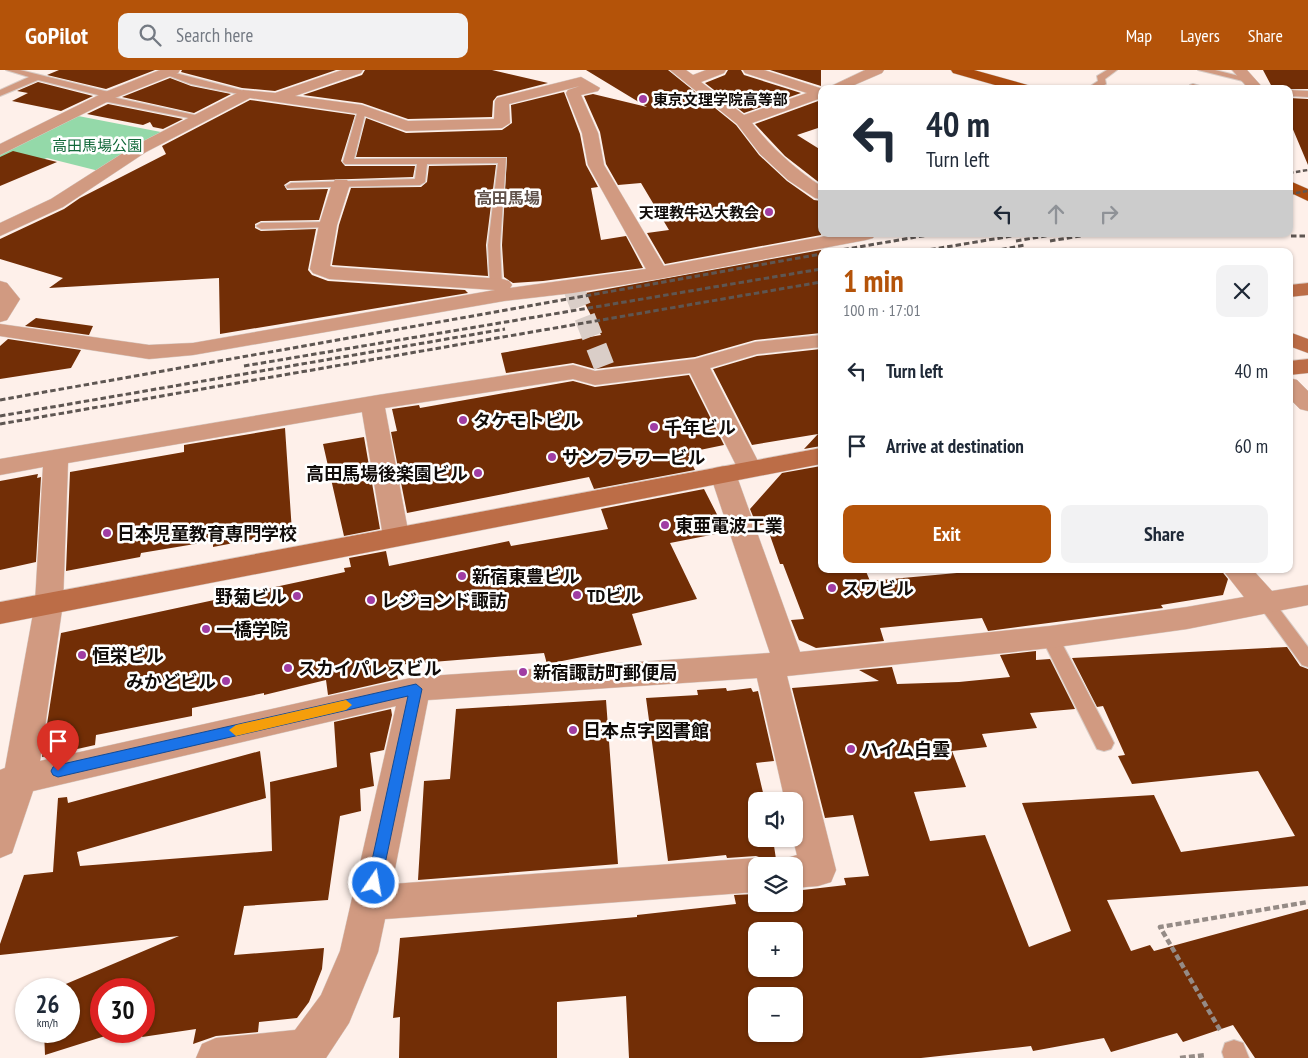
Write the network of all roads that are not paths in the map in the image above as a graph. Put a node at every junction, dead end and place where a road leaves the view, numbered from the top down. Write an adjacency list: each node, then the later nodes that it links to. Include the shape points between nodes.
1 (11, 70): 14 (lane); 15 (lane)
2 (356, 70): 29 (street)
3 (558, 70): 18 (street)
4 (677, 70): 17 (street)
5 (719, 70): 17 (street)
6 (750, 70): 22 (street)
7 (877, 70): 19 (street)
8 (958, 70): 20 (main road)
9 (1096, 70): 13 (lane)
10 (1202, 70): 16 (lane)
11 (1261, 70): 16 (street)
12 (170, 71): 24 (lane, via 194,82); 28 (street)
13 (1111, 72): 21 (lane, via 1100,78 1103,82)
14 (0, 76)
15 (37, 77): 23 (lane); 28 (lane)
16 (1246, 77)
17 (693, 80): 32 (street)
18 (581, 81): 30 (street, via 502,101 502,123 406,126); 44 (street, via 593,88 573,94 590,132 596,165)
19 (841, 85)
20 (1012, 85)
21 (1097, 85)
22 (818, 92)
23 (0, 93)
24 (248, 93): 29 (street); 31 (street)
25 (818, 94): 32 (street)
26 (1293, 94): 27 (lane)
27 (1308, 94)
28 (107, 96): 31 (lane); 33 (street)
29 (276, 97): 30 (street)
30 (362, 110): 34 (lane, via 348,162)
31 (199, 117): 42 (street, via 140,149 57,203)
32 (742, 121): 38 (street, via 766,151)
33 (0, 150)
34 (422, 161): 35 (lane, via 420,182); 45 (lane, via 503,160 494,245)
35 (341, 184): 36 (lane); 40 (street)
36 (291, 186)
37 (1293, 188): 39 (main road)
38 (818, 192)
39 (1308, 196)
40 (328, 225): 41 (lane); 45 (street, via 320,269 329,273)
41 (260, 226)
42 (0, 230)
43 (850, 237): 44 (street)
44 (658, 273): 47 (street)
45 (496, 285): 47 (street)
46 (0, 287): 50 (street, via 10,299)
47 (563, 288): 51 (street, via 504,295 193,349 149,352)
48 (1308, 289): 49 (street)
49 (1293, 290)
50 (0, 316)
51 (0, 330)
52 (1293, 340): 54 (street)
53 (818, 341): 55 (street, via 755,348)
54 (1308, 347)
55 (697, 365): 59 (street, via 595,378 573,372); 64 (street)
56 (1308, 366): 57 (street)
57 (1293, 368)
58 (1293, 389): 60 (street)
59 (372, 403): 62 (street); 66 (street)
60 (1308, 404)
61 (818, 457): 64 (street)
62 (56, 458): 63 (street); 69 (street)
63 (0, 467)
64 (750, 469): 65 (street)
65 (724, 474): 66 (street); 74 (street)
66 (396, 536): 69 (street)
67 (1240, 573): 70 (street)
68 (1308, 595): 70 (street)
69 (49, 603): 71 (street); 77 (street)
70 (1266, 603): 72 (street, via 1187,618); 73 (lane)
71 (0, 613)
72 (1050, 637): 74 (street, via 825,662); 76 (lane)
73 (1308, 660)
74 (779, 663): 75 (street); 79 (street, via 818,870)
75 (416, 689): 77 (street); 81 (street)
76 (1104, 743)
77 (10, 782): 78 (street)
78 (0, 842)
79 (803, 871)
80 (748, 876): 81 (street)
81 (370, 903): 82 (street, via 359,952 335,1009)
82 (306, 1053): 83 (street)
83 (216, 1058)

